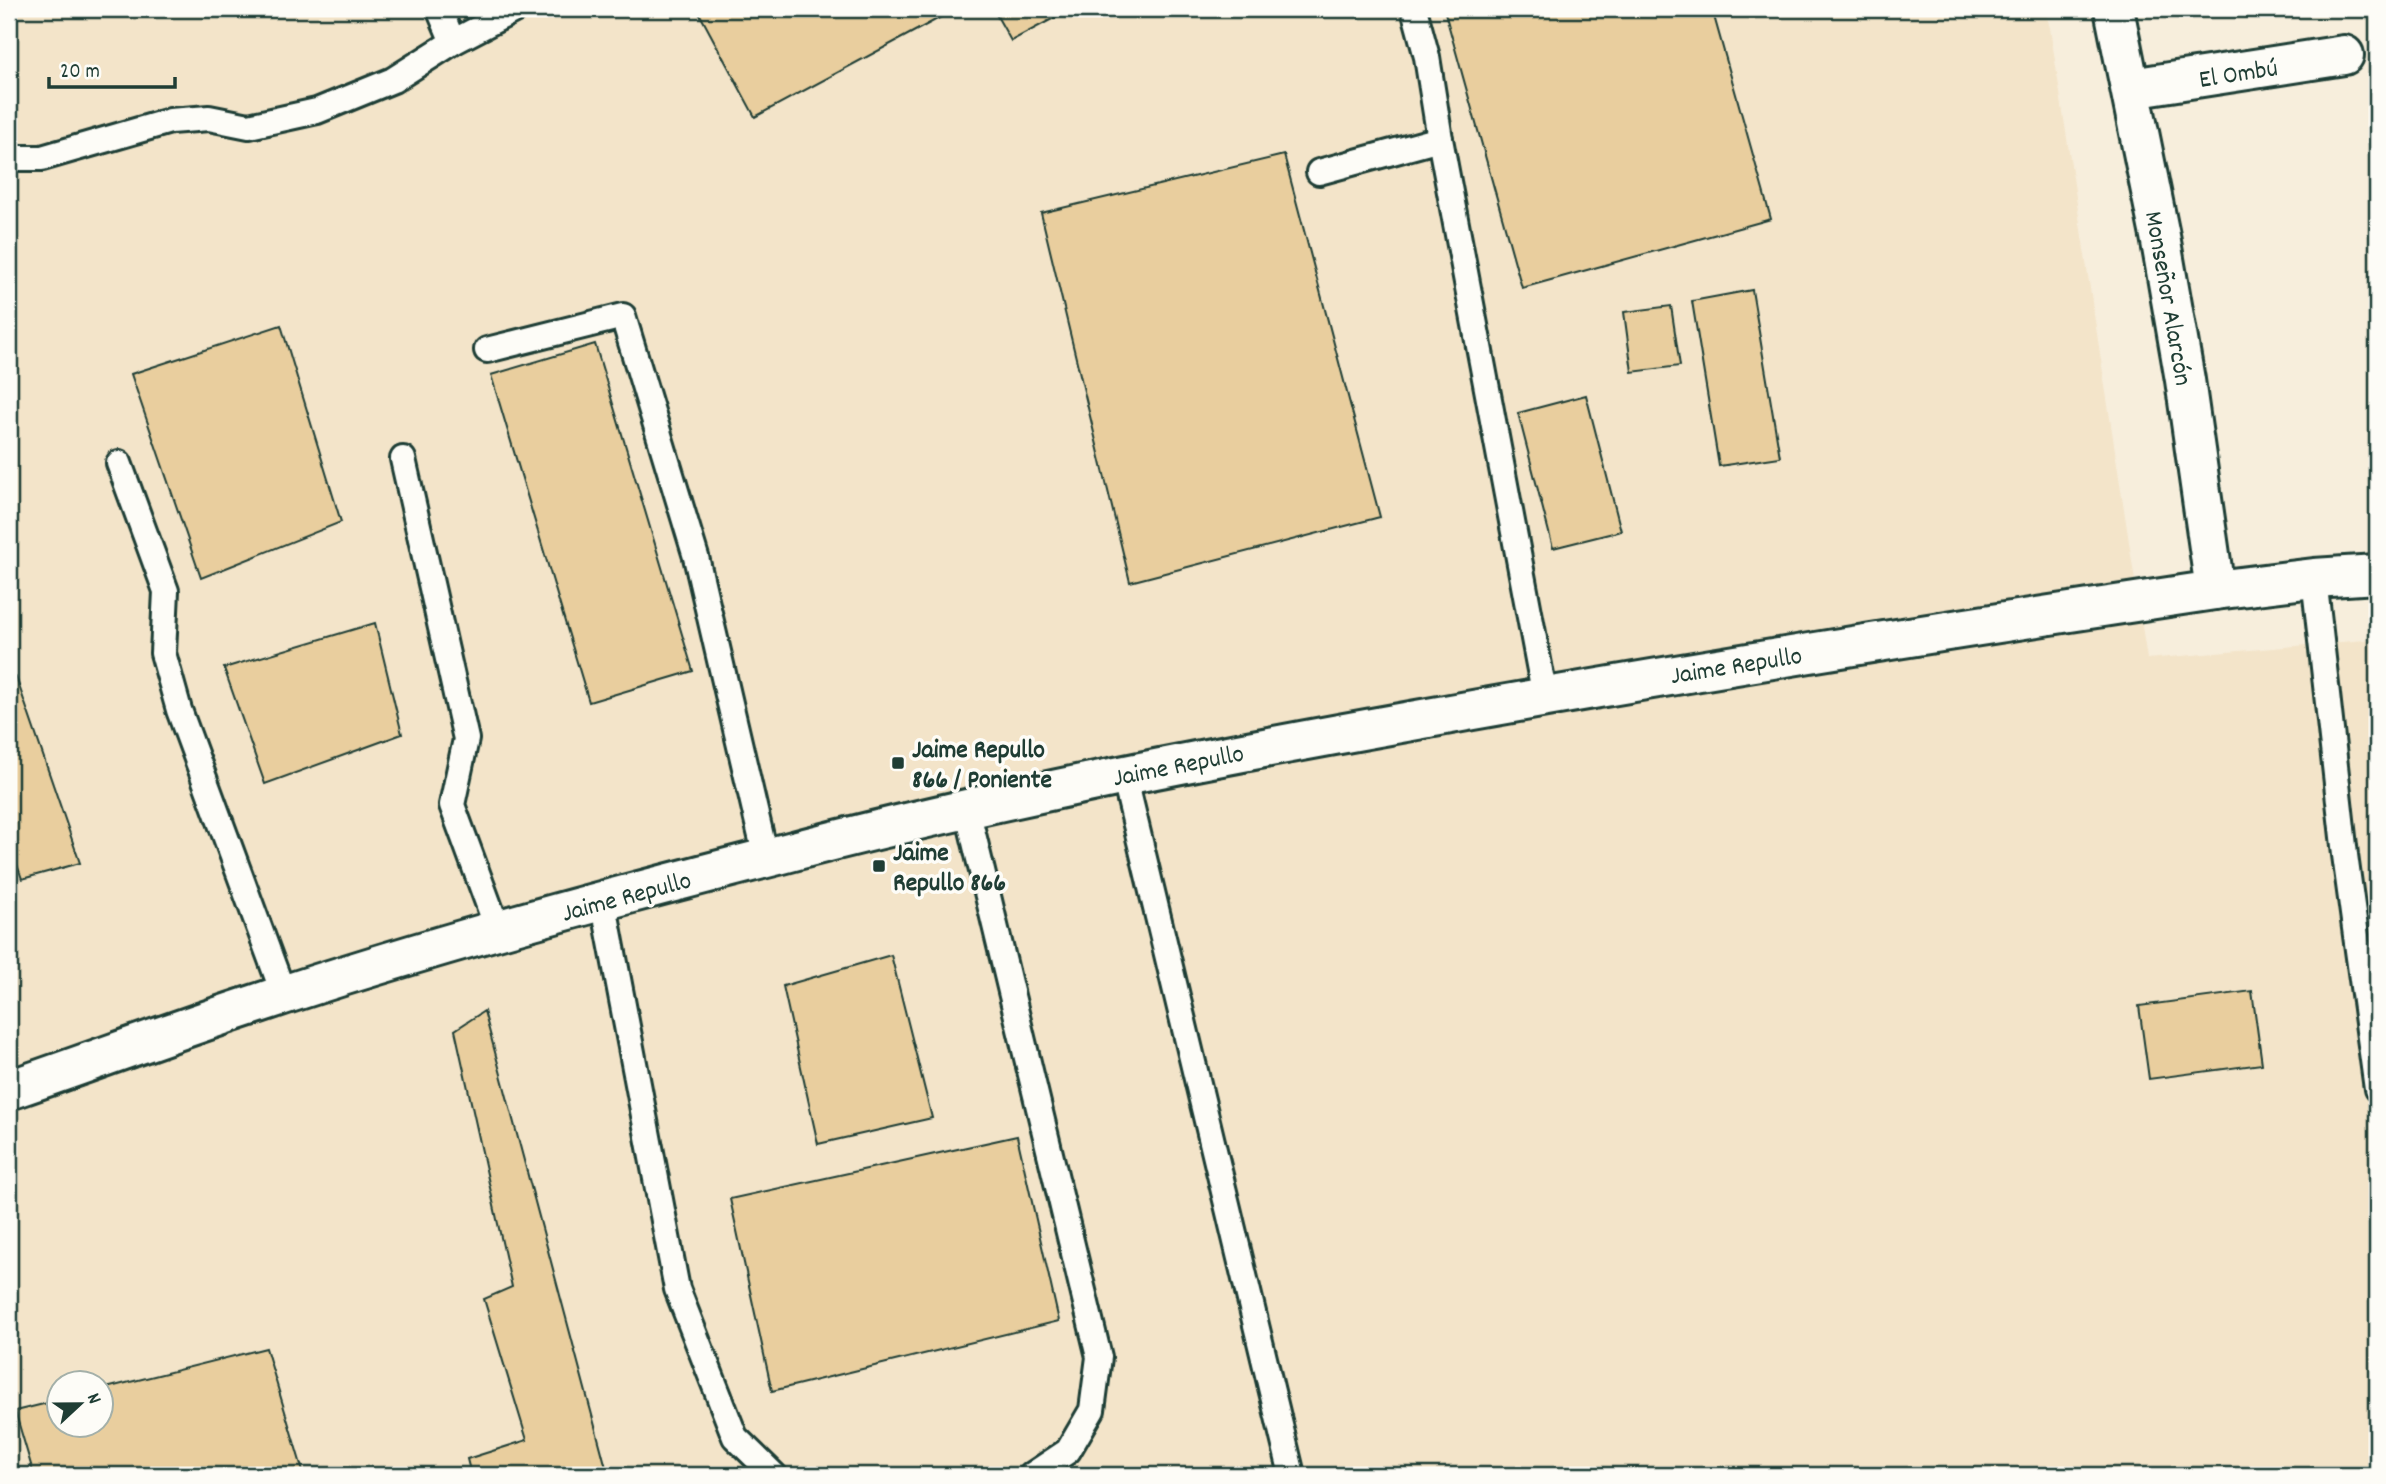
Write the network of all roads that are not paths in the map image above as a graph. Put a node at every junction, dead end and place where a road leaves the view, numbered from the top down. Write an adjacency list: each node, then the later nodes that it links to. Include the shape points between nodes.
1 (439, 9): 5 (lane)
2 (516, 9): 5 (lane)
3 (1414, 9): 8 (lane)
4 (2115, 9): 7 (street, Monseñor Alarcón)
5 (453, 42): 9 (lane, via 393,80 317,111 249,126 209,118 170,121 43,158)
6 (2344, 55): 7 (street, El Ombú)
7 (2131, 88): 16 (street, Monseñor Alarcón, via 2185,380)
8 (1440, 139): 10 (lane); 17 (lane)
9 (9, 158)
10 (1319, 172)
11 (487, 350): 20 (lane, via 623,316 696,557)
12 (403, 459): 22 (lane, via 466,739 452,805)
13 (119, 463): 23 (lane, via 166,592 163,653 179,710)
14 (2377, 574): 15 (street, Jaime Repullo)
15 (2314, 578): 16 (street, Jaime Repullo); 24 (lane)
16 (2215, 590): 17 (street, Jaime Repullo)
17 (1545, 697): 18 (street, Jaime Repullo)
18 (1124, 775): 19 (street, Jaime Repullo); 28 (lane)
19 (967, 809): 20 (street, Jaime Repullo); 27 (lane, via 1099,1357 1092,1410 1068,1451)
20 (766, 858): 21 (street, Jaime Repullo)
21 (603, 900): 22 (street, Jaime Repullo); 26 (lane, via 677,1289 735,1437)
22 (498, 930): 23 (street, Jaime Repullo)
23 (284, 995): 25 (street, Jaime Repullo)
24 (2377, 1089)
25 (9, 1090)
26 (774, 1475)
27 (1032, 1475)
28 (1292, 1475)

